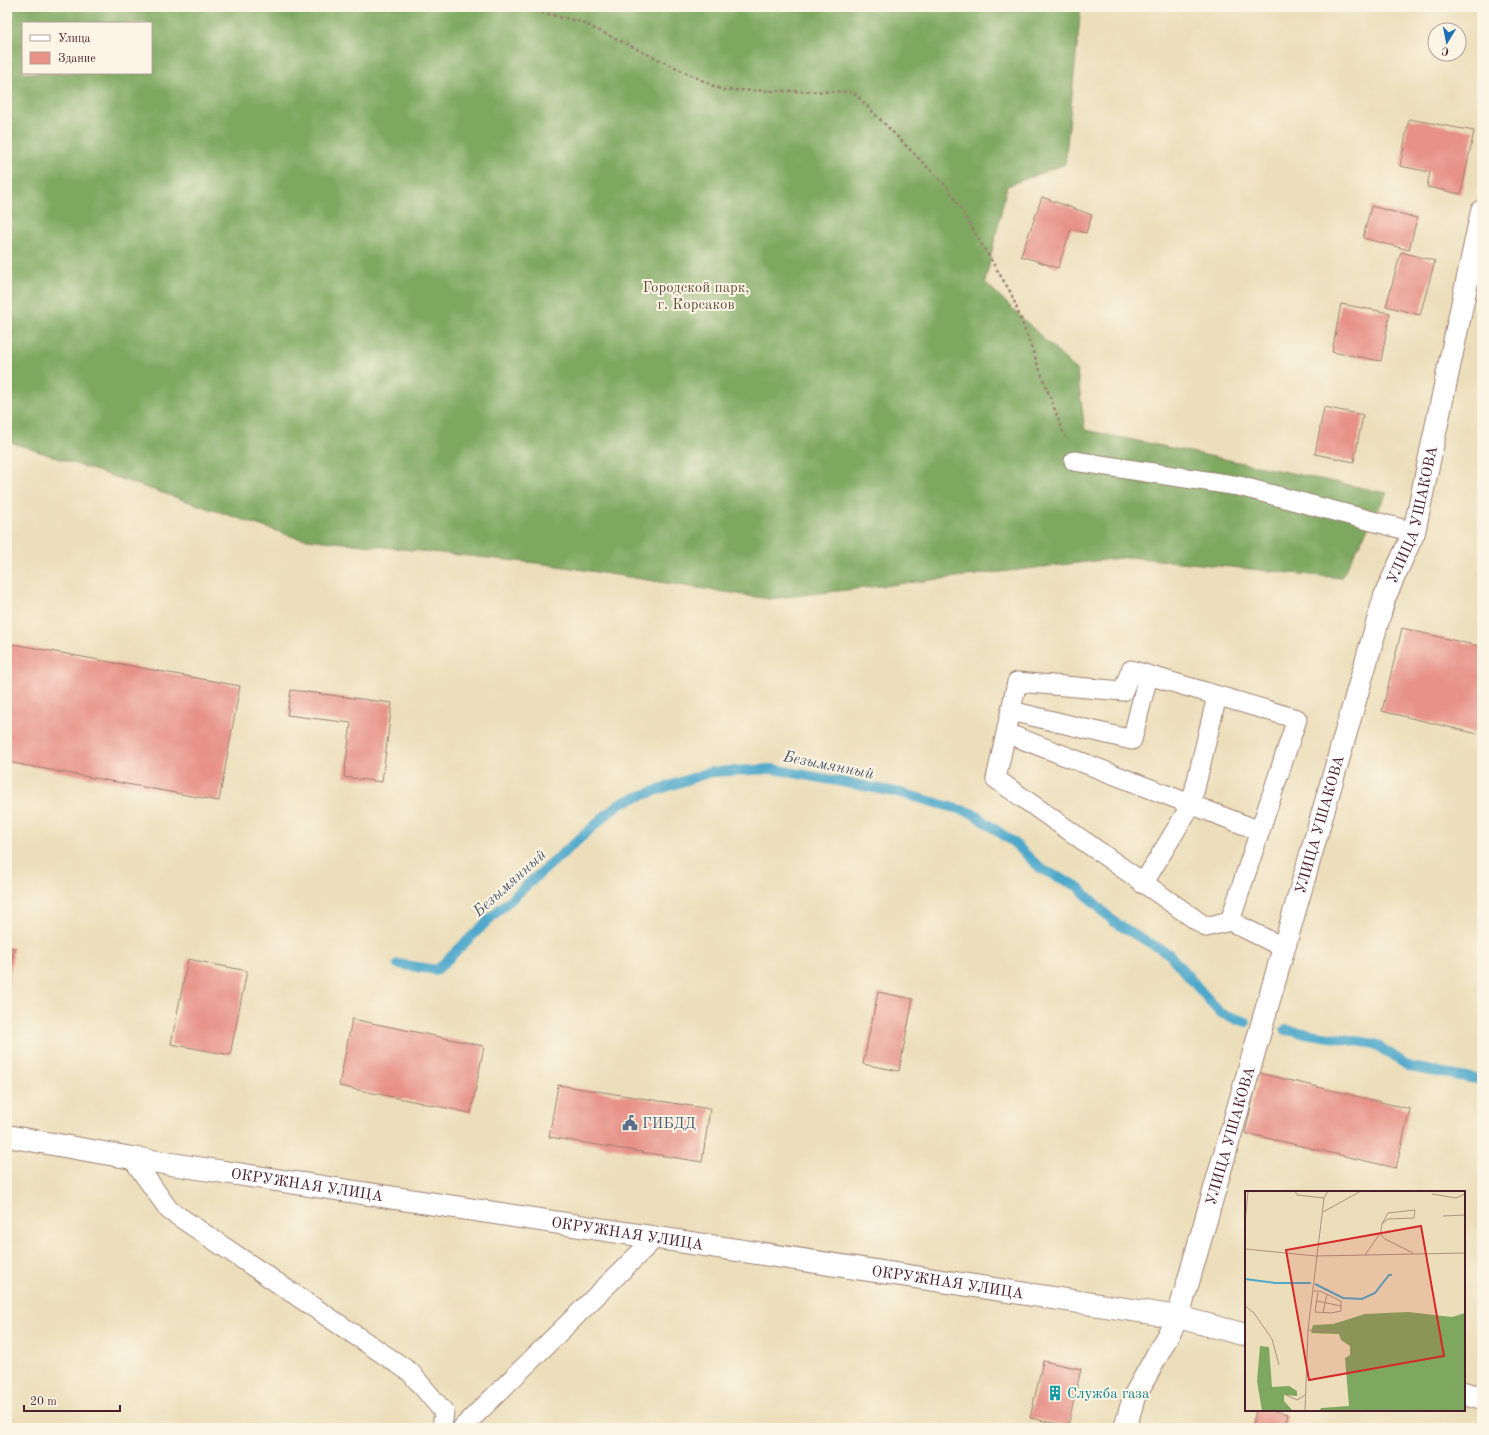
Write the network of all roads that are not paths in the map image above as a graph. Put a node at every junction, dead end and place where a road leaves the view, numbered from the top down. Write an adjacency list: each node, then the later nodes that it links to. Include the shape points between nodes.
1 (1482, 211): 3 (main road, УЛИЦА УШАКОВА)
2 (1074, 461): 3 (lane, via 1239,486)
3 (1414, 532): 12 (main road, УЛИЦА УШАКОВА, via 1385,596)
4 (1148, 676): 5 (lane); 6 (lane, via 1131,670 1123,691 1017,682); 6 (lane, via 1132,740)
5 (1217, 696): 8 (lane); 9 (lane, via 1297,719)
6 (1011, 710): 7 (lane)
7 (1006, 733): 8 (lane); 10 (lane, via 996,779)
8 (1191, 805): 9 (lane); 10 (lane)
9 (1260, 831): 11 (lane)
10 (1143, 884): 11 (lane, via 1206,928)
11 (1230, 921): 12 (lane)
12 (1284, 948): 16 (main road, УЛИЦА УШАКОВА)
13 (7, 1136): 14 (main road, ОКРУЖНАЯ УЛИЦА)
14 (132, 1158): 15 (main road, ОКРУЖНАЯ УЛИЦА); 20 (lane, via 169,1210 410,1372 444,1412)
15 (656, 1237): 16 (main road, ОКРУЖНАЯ УЛИЦА); 21 (lane)
16 (1178, 1318): 17 (main road, ОКРУЖНАЯ УЛИЦА); 22 (main road, УЛИЦА УШАКОВА, via 1134,1398)
17 (1245, 1335)
18 (1465, 1393): 19 (main road)
19 (1482, 1398)
20 (442, 1428)
21 (462, 1428)
22 (1125, 1428)

